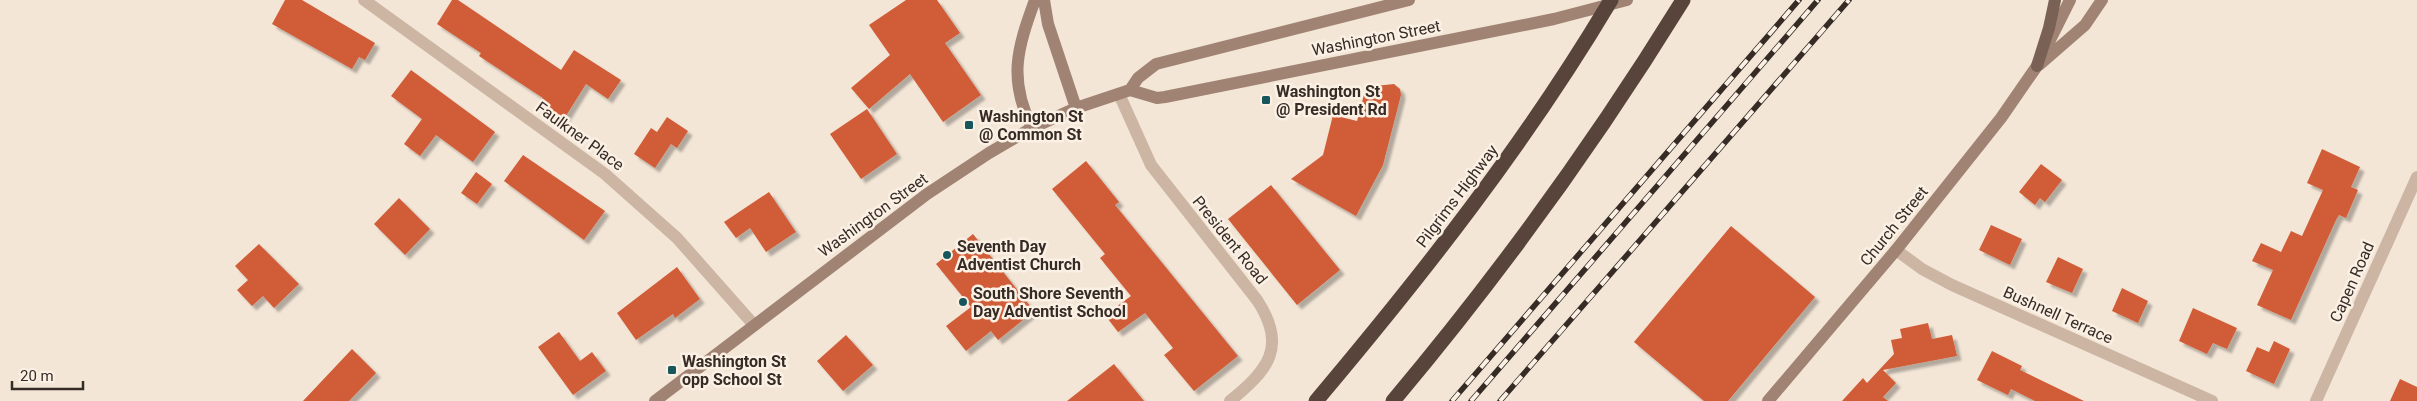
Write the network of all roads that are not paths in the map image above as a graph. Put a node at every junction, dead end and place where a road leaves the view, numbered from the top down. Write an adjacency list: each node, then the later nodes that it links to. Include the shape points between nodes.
1 (364, 0): 19 (street, Faulkner Place, via 612,180 677,238)
2 (1035, 0): 16 (main road, via 1022,38 1016,77 1020,101)
3 (1044, 0): 15 (main road, via 1048,24)
4 (1409, 0): 14 (main road, Washington Street, via 1156,64)
5 (1611, 0): 22 (highway, Pilgrims Highway, via 1540,111 1470,210)
6 (1627, 0): 14 (main road, Washington Street, via 1554,20 1165,97)
7 (1683, 0): 23 (highway, via 1539,215)
8 (2055, 0): 13 (main road)
9 (2070, 0): 13 (main road, Church Street)
10 (2102, 0): 12 (main road, Church Street)
11 (2110, 0): 12 (main road)
12 (2085, 25): 13 (main road, Church Street)
13 (2038, 66): 18 (main road, Church Street)
14 (1125, 92): 15 (main road, Washington Street); 21 (street, President Road, via 1151,165 1258,300 1272,329 1270,360 1256,378)
15 (1076, 108): 16 (main road, Washington Street)
16 (1032, 128): 19 (main road, Washington Street, via 927,194)
17 (2417, 177): 26 (street, Capen Road)
18 (1896, 250): 24 (main road, Church Street); 25 (street, Bushnell Terrace, via 1952,285)
19 (754, 325): 20 (main road, Washington Street)
20 (657, 400)
21 (1230, 401)
22 (1316, 401)
23 (1393, 401)
24 (1768, 401)
25 (2212, 401)
26 (2316, 401)

